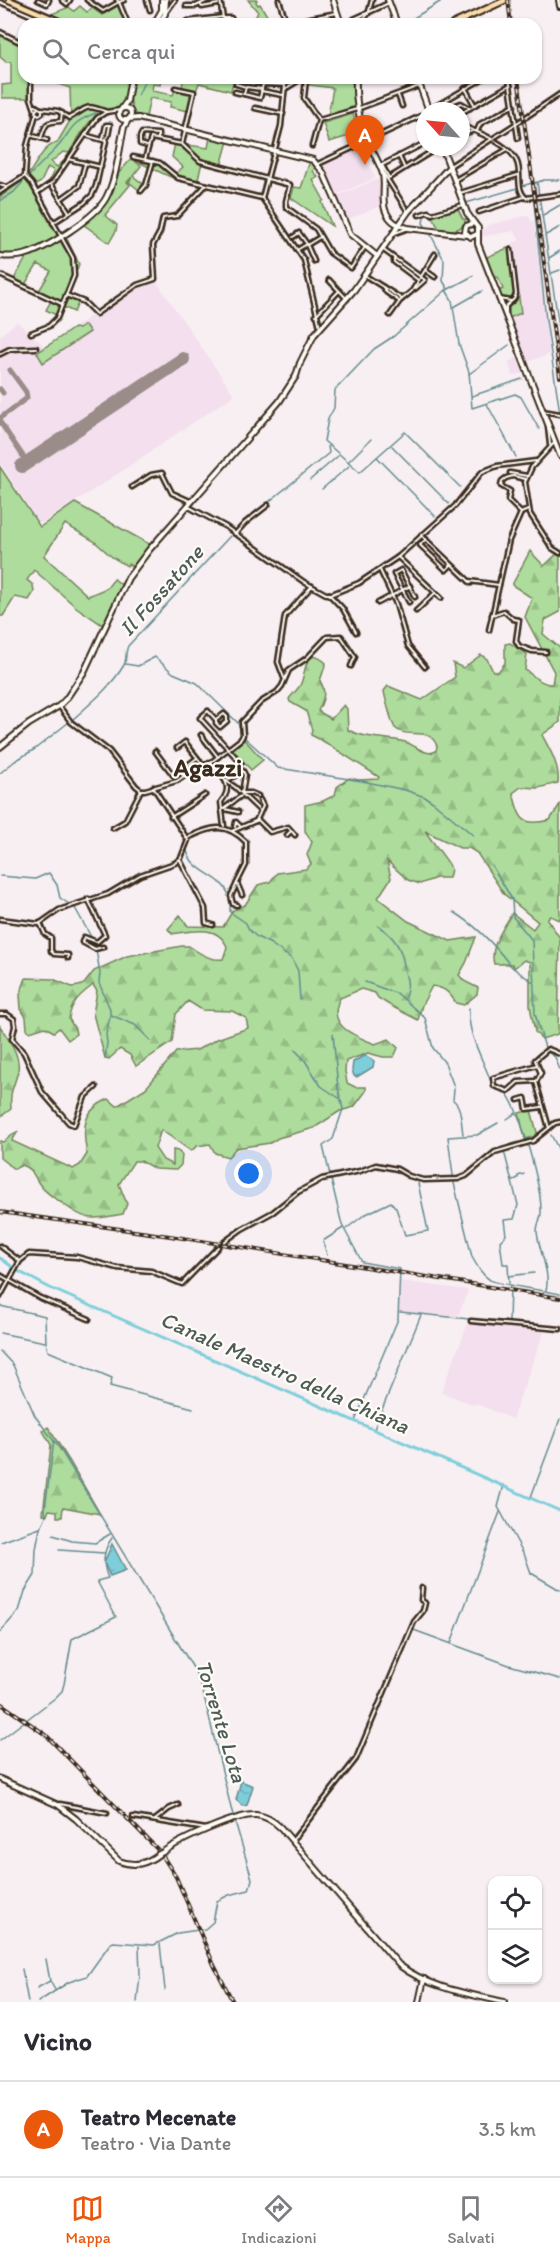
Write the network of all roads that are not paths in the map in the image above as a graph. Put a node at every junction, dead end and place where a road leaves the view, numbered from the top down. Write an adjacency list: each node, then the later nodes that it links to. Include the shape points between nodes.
1 (9, 0): 30 (main road)
2 (49, 0): 17 (street, via 47,4)
3 (62, 0): 4 (street, via 66,4)
4 (70, 0)
5 (87, 0): 18 (street, via 103,10)
6 (124, 0): 18 (street)
7 (147, 0): 25 (street)
8 (164, 0): 28 (street); 32 (street)
9 (175, 0): 28 (street)
10 (208, 0): 21 (street)
11 (220, 0): 34 (street)
12 (279, 0): 35 (street)
13 (333, 0): 26 (street)
14 (372, 0): 27 (street)
15 (506, 0): 41 (main road)
16 (559, 0): 24 (street)
17 (39, 1)
18 (118, 1): 31 (street)
19 (0, 2): 29 (street)
20 (389, 2): 27 (street); 40 (street)
21 (200, 4): 22 (street); 23 (street)
22 (218, 4)
23 (186, 6)
24 (560, 6)
25 (150, 10)
26 (337, 12): 36 (street); 37 (street)
27 (368, 12): 38 (street); 39 (street)
28 (165, 14): 33 (street)
29 (37, 18)
30 (51, 18)
31 (125, 18)
32 (157, 18)
33 (163, 18)
34 (223, 18)
35 (284, 18)
36 (310, 18)
37 (339, 18)
38 (356, 18)
39 (364, 18)
40 (395, 18)
41 (467, 18)
42 (0, 32): 43 (street)
43 (18, 41)
44 (31, 84): 77 (street, via 32,103)
45 (130, 84): 65 (street)
46 (236, 84): 54 (street)
47 (293, 84): 57 (street)
48 (306, 84): 90 (street, via 304,98)
49 (355, 84): 76 (street)
50 (473, 84): 56 (street)
51 (285, 85): 57 (street); 58 (street, via 263,84)
52 (510, 85): 69 (street); 70 (street)
53 (419, 86): 60 (street); 67 (street)
54 (246, 87): 58 (street); 61 (street)
55 (175, 88): 93 (street, via 194,92)
56 (465, 88): 68 (street); 69 (street)
57 (285, 89): 82 (street)
58 (262, 90): 63 (street); 64 (street)
59 (235, 92): 61 (street)
60 (398, 93): 71 (street); 76 (street)
61 (244, 94): 64 (street)
62 (560, 94): 84 (street)
63 (283, 95)
64 (260, 98): 66 (street)
65 (127, 101): 75 (street); 79 (street)
66 (263, 101)
67 (425, 102)
68 (443, 102)
69 (475, 105): 73 (street)
70 (514, 105): 91 (street); 95 (street, via 480,124)
71 (402, 106)
72 (255, 108): 82 (street)
73 (470, 108)
74 (99, 109): 78 (street); 80 (street, via 83,108 69,118); 81 (street)
75 (121, 109): 78 (street); 79 (street); 85 (street)
76 (357, 109): 90 (street); 104 (street)
77 (39, 110): 80 (street); 83 (street); 83 (street)
78 (110, 112): 81 (street); 85 (street)
79 (131, 112): 86 (street); 89 (street)
80 (62, 113): 99 (street, via 61,121 46,125)
81 (102, 114): 98 (street)
82 (283, 114): 109 (street)
83 (37, 115): 97 (street)
84 (526, 117)
85 (120, 118): 89 (street); 92 (street)
86 (138, 118): 89 (street); 93 (street)
87 (416, 118): 104 (street)
88 (523, 119): 91 (street)
89 (128, 120): 92 (street)
90 (319, 120): 106 (street)
91 (516, 124): 100 (street); 103 (street)
92 (124, 126): 156 (street, via 106,198 92,215)
93 (186, 129): 105 (street); 109 (street)
94 (470, 129): 95 (street)
95 (476, 131): 96 (street); 103 (street)
96 (470, 133)
97 (30, 135): 99 (street); 125 (street)
98 (85, 135): 115 (street); 121 (street, via 105,140)
99 (41, 138): 102 (street)
100 (518, 138)
101 (158, 139): 105 (street); 107 (street, via 151,138); 107 (street, via 158,135 142,133 140,144)
102 (47, 140)
103 (492, 140): 110 (street); 120 (street)
104 (367, 141): 119 (street); 123 (street)
105 (182, 144): 126 (street, via 200,161)
106 (312, 146)
107 (148, 147): 116 (street)
108 (416, 147): 111 (street)
109 (274, 150): 119 (street); 126 (street)
110 (507, 150): 124 (street, via 518,162); 127 (street)
111 (399, 156): 122 (street); 122 (street, via 382,165 389,178)
112 (426, 156): 122 (street)
113 (445, 156): 120 (street)
114 (133, 157): 116 (street)
115 (68, 159): 118 (street); 128 (street)
116 (145, 159): 117 (street)
117 (153, 161): 130 (street, via 178,178); 132 (street)
118 (85, 164): 121 (street); 141 (street, via 79,186)
119 (318, 164): 163 (street, via 347,231)
120 (450, 166): 127 (street); 143 (street)
121 (100, 168): 145 (street, via 92,195)
122 (405, 168)
123 (382, 171): 143 (street); 148 (street, via 384,206)
124 (518, 175): 135 (street); 137 (street)
125 (25, 176): 131 (street); 134 (street)
126 (267, 178): 140 (street); 160 (street, via 290,185 286,207)
127 (455, 180): 135 (street)
128 (51, 184): 134 (street); 141 (street)
129 (0, 185): 131 (street)
130 (206, 185): 140 (street); 181 (street, via 177,216 163,218 153,245 155,279 137,285 96,314 84,302)
131 (6, 187): 133 (street)
132 (141, 191)
133 (0, 192)
134 (37, 193): 151 (street)
135 (459, 193): 142 (street)
136 (560, 194): 139 (street)
137 (524, 197): 138 (street); 144 (street)
138 (533, 197)
139 (538, 197)
140 (262, 198): 165 (street)
141 (61, 199): 145 (street)
142 (463, 205): 146 (street); 147 (street)
143 (408, 212): 149 (street)
144 (479, 212)
145 (69, 213): 151 (street)
146 (466, 213): 150 (street); 152 (street)
147 (419, 215)
148 (390, 219): 149 (street); 157 (street)
149 (400, 223): 153 (street); 157 (street)
150 (474, 223): 152 (street); 155 (street)
151 (53, 224): 156 (street)
152 (465, 227): 154 (street); 158 (street)
153 (406, 228): 154 (street); 157 (street)
154 (451, 232): 158 (street)
155 (477, 234): 158 (street); 162 (street)
156 (60, 236): 168 (street, via 31,253); 181 (street, via 75,264)
157 (391, 236): 164 (street)
158 (469, 236): 162 (street)
159 (293, 237): 161 (street, via 299,233)
160 (321, 237): 161 (street); 163 (street, via 330,252 351,268)
161 (308, 244): 165 (street); 170 (street)
162 (478, 244): 183 (street)
163 (365, 247): 169 (street)
164 (382, 249): 169 (street); 176 (street)
165 (297, 250): 189 (street)
166 (511, 250): 186 (street, via 516,294)
167 (435, 254): 171 (street)
168 (0, 256)
169 (377, 256): 174 (street)
170 (314, 261)
171 (425, 270): 172 (street); 176 (street)
172 (431, 274): 175 (street); 178 (street)
173 (0, 275): 187 (street)
174 (364, 276): 182 (street); 184 (street)
175 (435, 277)
176 (419, 279): 178 (street); 180 (street)
177 (329, 280): 179 (street)
178 (425, 280): 180 (street)
179 (339, 291): 182 (street); 189 (street)
180 (412, 291): 184 (street)
181 (66, 295): 187 (street)
182 (347, 299): 191 (street)
183 (499, 299): 185 (street); 188 (street)
184 (401, 300): 190 (street)
185 (506, 301): 186 (street); 188 (street)
186 (511, 301): 188 (street)
187 (62, 304): 192 (street, via 54,322)
188 (504, 306): 195 (street)
189 (316, 315): 191 (street)
190 (390, 315)
191 (320, 327): 205 (street, via 279,402)
192 (31, 333)
193 (36, 348): 194 (street, via 10,349)
194 (0, 354)
195 (543, 411): 196 (street); 197 (street)
196 (560, 414)
197 (547, 421): 198 (street); 199 (street)
198 (555, 442): 199 (street); 200 (street)
199 (550, 446): 201 (street)
200 (560, 455)
201 (537, 461): 203 (street); 211 (street, via 482,472 457,503)
202 (510, 473): 203 (street)
203 (526, 478): 208 (street); 209 (street, via 513,476 501,483 510,491 508,500)
204 (132, 487): 205 (street, via 162,473 172,493)
205 (192, 502): 207 (street)
206 (268, 505): 210 (street)
207 (189, 507): 210 (street); 236 (street, via 128,578 84,672)
208 (528, 510): 209 (street); 213 (street, via 552,548)
209 (521, 513): 217 (street, via 509,540)
210 (235, 534): 218 (street)
211 (421, 535): 212 (street); 214 (street)
212 (426, 539): 215 (street); 215 (street, via 420,545 446,570)
213 (560, 553)
214 (398, 557): 216 (street); 221 (street)
215 (452, 564): 217 (street, via 470,582)
216 (380, 570): 222 (street, via 351,587); 223 (street)
217 (499, 585): 229 (street)
218 (312, 586): 222 (street); 235 (street, via 285,616 278,662)
219 (410, 586): 220 (street); 220 (street, via 401,570 394,574); 224 (street)
220 (402, 590): 223 (street); 226 (street)
221 (435, 593): 225 (street); 228 (street)
222 (327, 594): 231 (street, via 344,609)
223 (392, 595): 227 (street); 234 (street, via 408,646)
224 (415, 597)
225 (441, 598)
226 (409, 602)
227 (378, 603)
228 (416, 611)
229 (492, 615): 230 (street); 232 (street, via 504,612 519,620 519,646)
230 (489, 630)
231 (356, 632)
232 (546, 652)
233 (351, 666): 235 (street, via 353,654 341,636 332,636)
234 (425, 667)
235 (284, 678): 241 (street, via 277,692 242,722 243,735)
236 (59, 706): 239 (street); 252 (street, via 71,722 109,751)
237 (216, 720): 241 (street, via 208,711 200,718)
238 (201, 735): 243 (street)
239 (0, 747)
240 (177, 748): 244 (street, via 185,742)
241 (230, 748): 243 (street); 246 (street)
242 (155, 750): 248 (street, via 173,775)
243 (218, 757): 245 (street)
244 (197, 758): 247 (street); 248 (street)
245 (210, 763): 247 (street); 250 (street)
246 (241, 763)
247 (203, 765): 249 (street)
248 (180, 771): 249 (street)
249 (183, 776): 251 (street)
250 (226, 781): 254 (street); 255 (street, via 243,771 242,793); 258 (street, via 228,794)
251 (153, 788): 252 (street); 261 (street)
252 (141, 790): 264 (street, via 125,821)
253 (206, 795): 261 (street)
254 (242, 796): 257 (street); 258 (street); 259 (street)
255 (258, 796)
256 (260, 800): 262 (street, via 263,806)
257 (231, 807)
258 (222, 810): 260 (street); 263 (street)
259 (259, 810)
260 (238, 812)
261 (171, 817): 269 (street)
262 (256, 821): 265 (street); 266 (street, via 261,820 270,832 288,827)
263 (224, 827): 265 (street); 269 (street)
264 (113, 828)
265 (234, 830): 271 (street, via 247,845 246,865)
266 (291, 831): 267 (street); 268 (street)
267 (287, 835)
268 (295, 835)
269 (188, 838): 270 (street)
270 (180, 860): 273 (street, via 140,875 108,894); 277 (street, via 205,908 206,923)
271 (237, 883): 272 (street); 274 (street, via 231,896)
272 (242, 895)
273 (88, 899): 276 (street, via 59,910); 278 (street, via 105,935 97,942 84,937 82,942 91,948)
274 (237, 905)
275 (0, 919): 276 (street)
276 (40, 923): 279 (street, via 51,938 51,951)
277 (213, 925)
278 (103, 947)
279 (68, 958)
280 (0, 1014): 284 (street, via 14,1019 12,1039 24,1053 42,1092 69,1123 74,1125 85,1097)
281 (560, 1054): 282 (street, via 548,1049 536,1059)
282 (537, 1065): 283 (street, via 541,1076); 283 (street, via 493,1078 494,1086 508,1091 518,1082)
283 (536, 1081): 286 (street)
284 (96, 1087)
285 (518, 1100): 286 (street, via 525,1098 527,1109)
286 (543, 1107): 288 (street)
287 (560, 1122): 288 (street)
288 (549, 1128): 289 (street, via 533,1141 495,1152 458,1179 423,1180 376,1165 322,1179)
289 (224, 1242)
290 (0, 1246): 292 (street)
291 (218, 1247): 292 (street, via 182,1284 151,1271 117,1268 77,1257 29,1254)
292 (19, 1262): 294 (street)
293 (0, 1275): 294 (street)
294 (10, 1278): 295 (street); 296 (street, via 40,1298)
295 (0, 1297)
296 (89, 1319)
297 (471, 1321): 298 (street)
298 (560, 1329)
299 (422, 1588): 307 (street, via 424,1608 414,1622 356,1759)
300 (0, 1779): 301 (street)
301 (55, 1803): 303 (street); 306 (street, via 119,1861 128,1864 142,1864 185,1838)
302 (178, 1805): 305 (street)
303 (107, 1813)
304 (134, 1817): 305 (street)
305 (155, 1820): 306 (street)
306 (209, 1830): 307 (street, via 258,1815 272,1820)
307 (292, 1841): 308 (street, via 392,1957)
308 (424, 1979): 309 (street); 310 (street)
309 (419, 2002)
310 (504, 2002)

